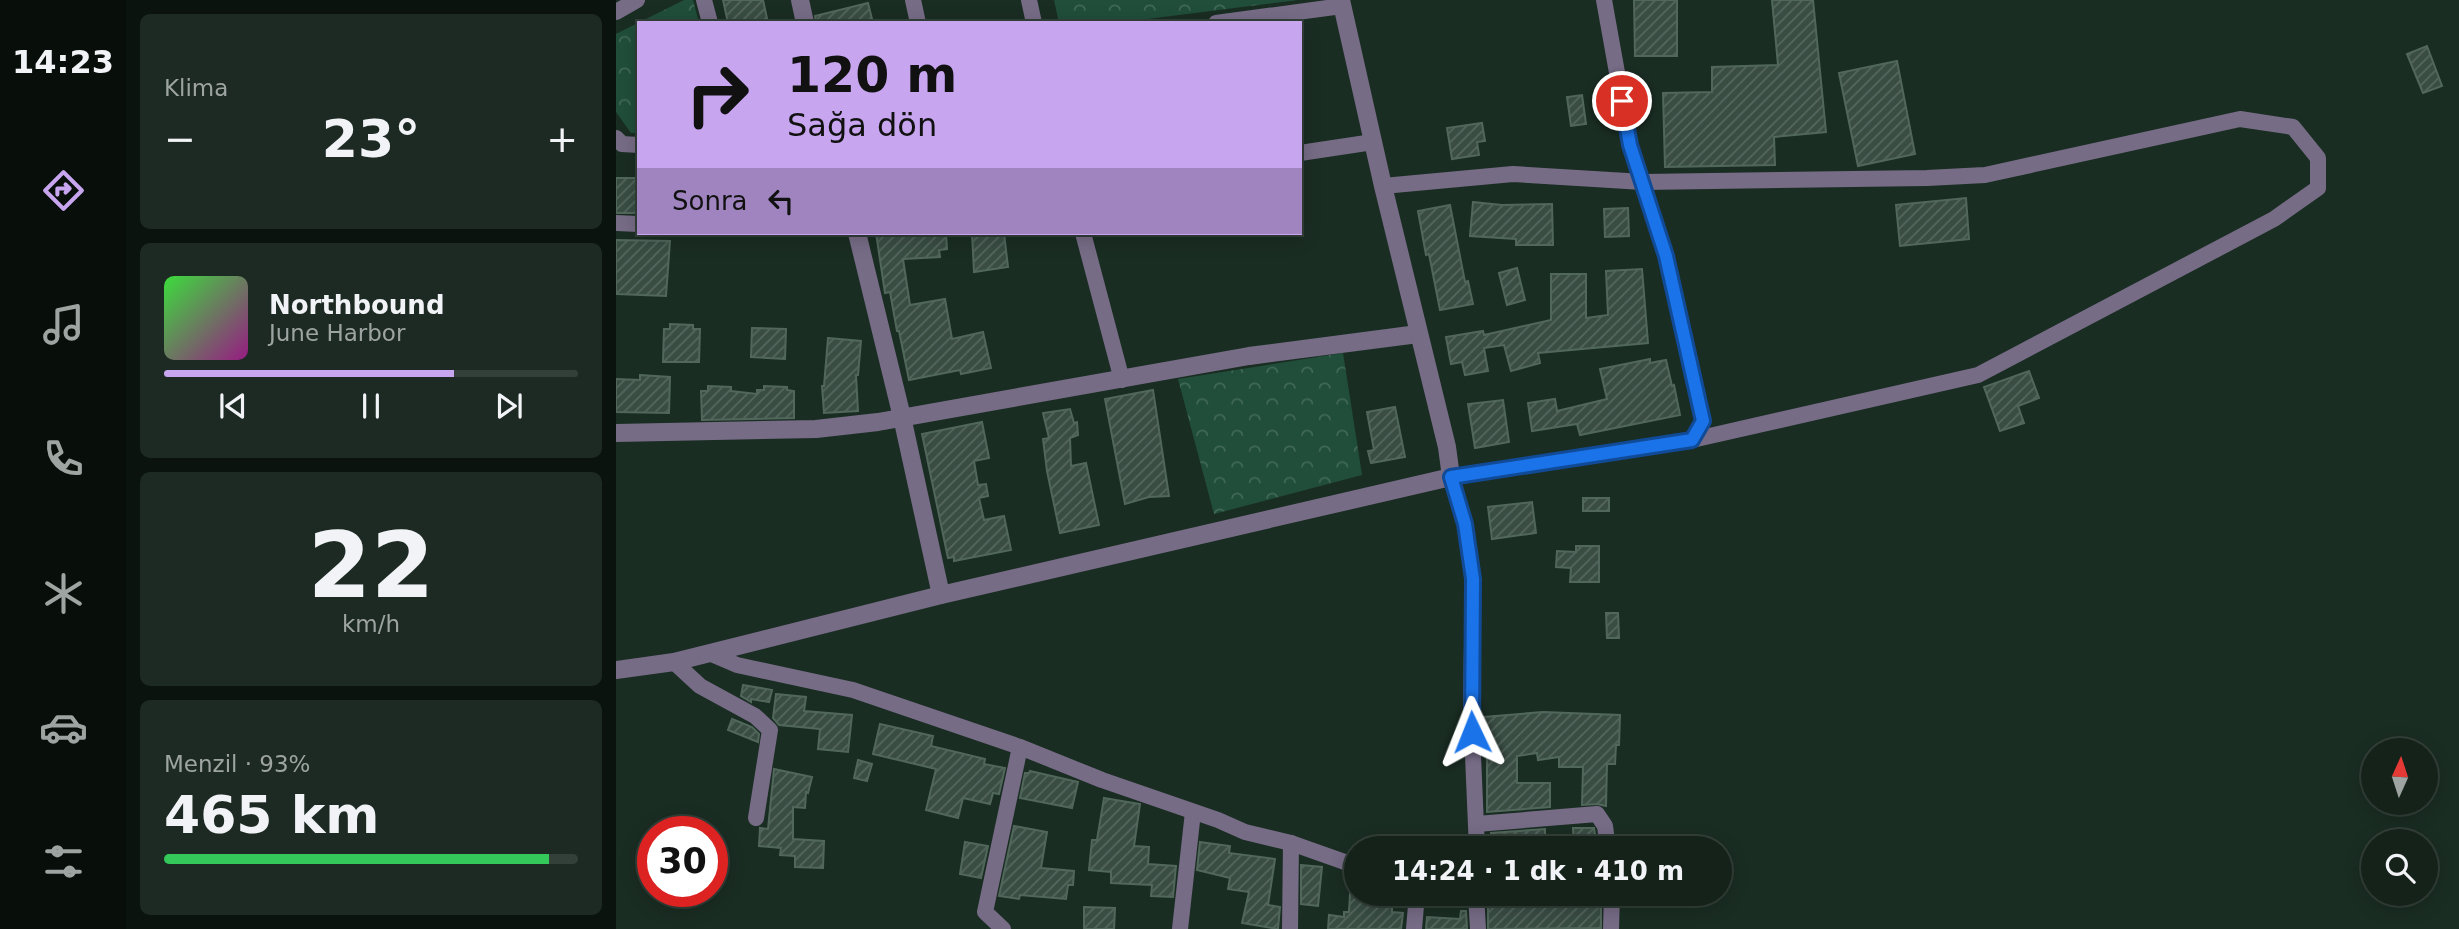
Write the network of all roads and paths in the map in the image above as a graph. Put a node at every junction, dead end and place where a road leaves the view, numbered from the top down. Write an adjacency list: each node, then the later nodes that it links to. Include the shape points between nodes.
1 (637, 0): 8 (street)
2 (704, 0): 9 (street)
3 (800, 0): 10 (street)
4 (913, 0): 11 (street)
5 (1029, 0): 12 (street)
6 (1604, 0): 18 (street, via 1630,145)
7 (1342, 3): 13 (street); 15 (street)
8 (616, 12)
9 (709, 21)
10 (805, 21)
11 (918, 21)
12 (1034, 21)
13 (1229, 21)
14 (616, 138): 16 (street, via 622,144)
15 (1373, 142): 17 (street); 19 (street)
16 (637, 145)
17 (1302, 152)
18 (1643, 182): 19 (street, via 1514,174); 28 (street, via 1666,256 1703,421); 28 (street, via 1985,175 2240,119 2293,127 2318,158 2318,188 2274,219 1978,375)
19 (1382, 186): 24 (street)
20 (616, 223): 21 (street)
21 (637, 224)
22 (857, 235): 26 (street)
23 (1084, 235): 25 (street)
24 (1418, 334): 25 (street, via 1249,356); 29 (street)
25 (1122, 380): 26 (street)
26 (902, 417): 27 (street, via 816,429); 30 (street)
27 (616, 433)
28 (1692, 440): 29 (street)
29 (1451, 477): 30 (street); 37 (street, via 1465,524 1473,579 1471,709)
30 (941, 595): 31 (street)
31 (709, 653): 32 (street); 34 (street, via 737,665 853,690)
32 (674, 662): 33 (street); 36 (street, via 700,686 755,716 770,730)
33 (616, 670)
34 (1020, 747): 35 (street); 45 (street, via 985,912)
35 (1193, 812): 40 (street); 46 (street)
36 (756, 818)
37 (1477, 824): 38 (street); 39 (street, via 1597,814)
38 (1477, 836)
39 (1606, 836)
40 (1291, 843): 41 (street); 47 (street)
41 (1344, 862)
42 (1416, 906): 48 (street)
43 (1477, 906): 49 (street)
44 (1612, 906): 50 (street)
45 (1003, 929)
46 (1180, 929)
47 (1290, 929)
48 (1414, 929)
49 (1478, 929)
50 (1611, 929)

